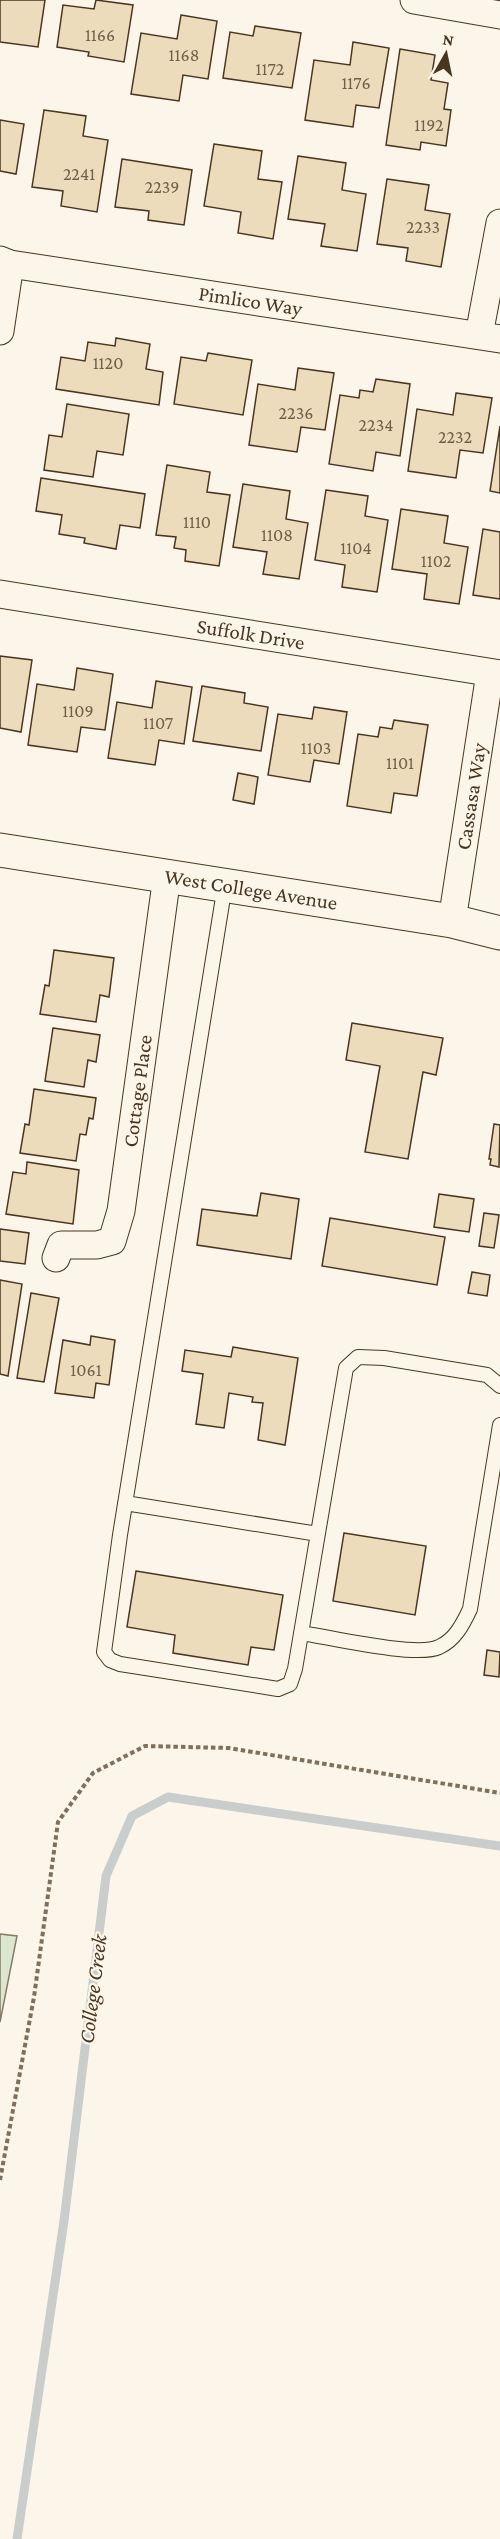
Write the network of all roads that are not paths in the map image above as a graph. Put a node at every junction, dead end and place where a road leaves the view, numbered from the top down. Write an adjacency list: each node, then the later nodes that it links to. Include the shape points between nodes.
1 (414, 0): 2 (street)
2 (500, 15)
3 (500, 223): 6 (street)
4 (5, 262): 5 (street); 6 (street, Pimlico Way)
5 (0, 332)
6 (490, 337)
7 (0, 594): 8 (street, Suffolk Drive)
8 (495, 674): 12 (street, Cassasa Way)
9 (0, 850): 10 (main road, West College Avenue)
10 (167, 876): 11 (main road, West College Avenue); 14 (street, Cottage Place, via 121,1211 112,1241 61,1245)
11 (225, 885): 12 (main road, West College Avenue); 17 (lane)
12 (452, 921): 13 (main road, West College Avenue)
13 (500, 933)
14 (56, 1258)
15 (500, 1386): 18 (lane, via 487,1375 358,1357 346,1368)
16 (500, 1425): 19 (lane, via 470,1609 449,1641 437,1648 416,1651)
17 (125, 1503): 18 (lane); 19 (lane, via 104,1652 110,1660 278,1689 290,1684)
18 (318, 1534): 19 (lane)
19 (301, 1633)

